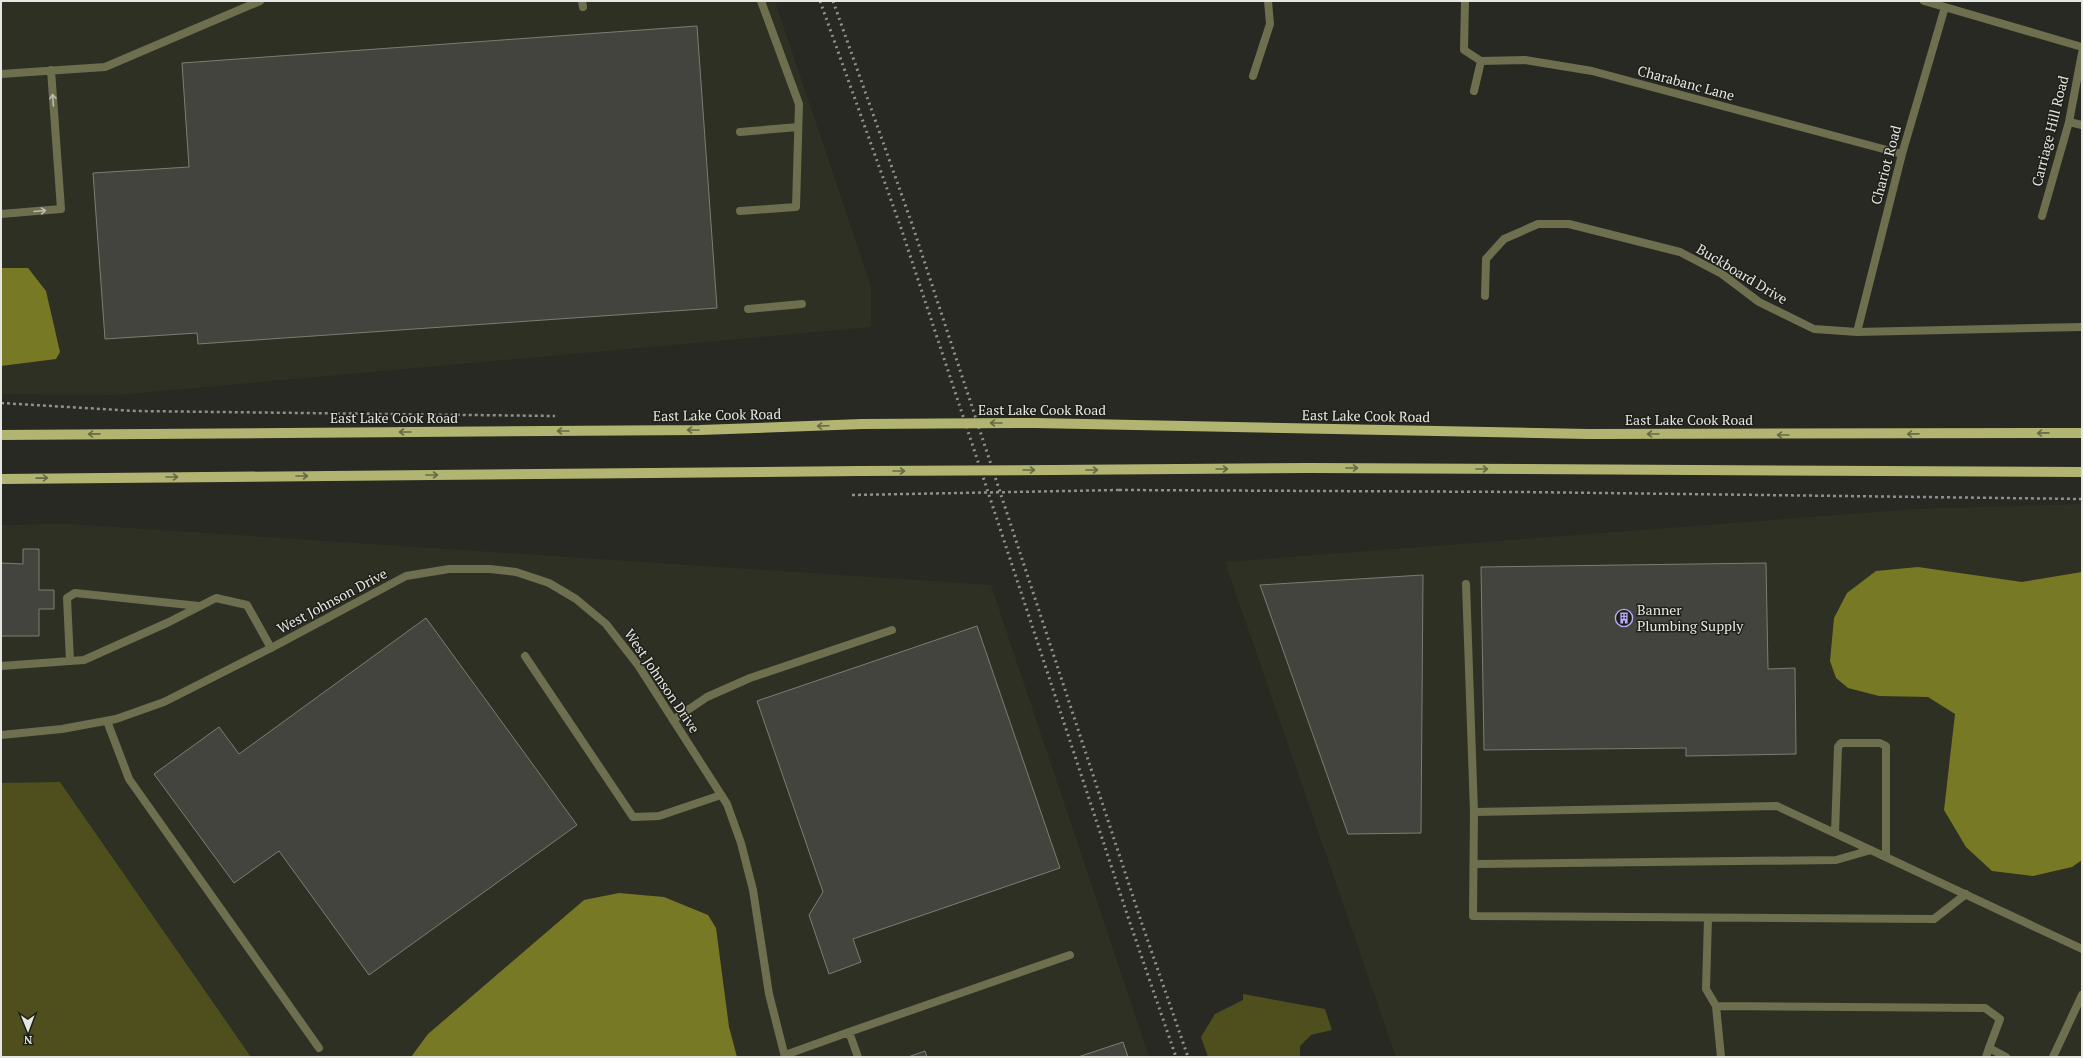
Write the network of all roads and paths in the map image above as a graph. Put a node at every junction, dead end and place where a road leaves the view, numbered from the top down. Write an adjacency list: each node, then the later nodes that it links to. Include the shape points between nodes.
1 (260, 1): 10 (street, via 105,66)
2 (761, 1): 16 (street, via 799,104)
3 (1268, 1): 12 (street, via 1270,24)
4 (1465, 1): 9 (street, via 1464,50)
5 (1924, 1): 6 (street)
6 (1945, 7): 7 (street); 18 (street, Chariot Road)
7 (2082, 47)
8 (2082, 53): 14 (street, Carriage Hill Road)
9 (1481, 61): 13 (street); 18 (street, Charabanc Lane, via 1525,60 1592,71)
10 (51, 70): 11 (street); 20 (street, one-way to 10, via 61,209)
11 (1, 74)
12 (1253, 76)
13 (1474, 90)
14 (2069, 122): 15 (street); 21 (street, Carriage Hill Road)
15 (2082, 125)
16 (798, 127): 17 (street); 19 (street, via 796,207)
17 (740, 132)
18 (1902, 154): 26 (street, Chariot Road)
19 (740, 210)
20 (1, 214)
21 (2042, 216)
22 (1485, 296): 26 (street, Buckboard Drive, via 1486,259 1504,239 1538,224 1569,224 1680,252 1722,274 1759,302 1814,329)
23 (802, 304): 24 (street)
24 (748, 309)
25 (2082, 327): 26 (street, Buckboard Drive)
26 (1857, 332)
27 (1, 403): 28 (path, via 135,411)
28 (557, 416)
29 (2082, 433): 30 (main road, East Lake Cook Road, one-way to 30, bridge, via 1588,434 1035,423 862,424 700,430)
30 (1, 435)
31 (2082, 472): 32 (main road, one-way to 31, bridge, via 1309,468)
32 (1, 479)
33 (852, 495): 34 (path, bridge, via 1119,490)
34 (2082, 499)
35 (1466, 584): 46 (street)
36 (200, 606): 38 (street, via 216,598 247,606); 40 (street, via 84,660); 40 (street, via 75,593 67,598)
37 (892, 630): 42 (street, via 750,678 707,697)
38 (271, 648): 42 (street, West Johnson Drive, via 406,576 449,569 516,572 549,583 576,599 606,624 638,665); 43 (street, West Johnson Drive, via 164,702)
39 (525, 656): 45 (street, via 633,817 659,816)
40 (70, 661): 41 (street)
41 (1, 666)
42 (674, 720): 45 (street, West Johnson Drive)
43 (107, 721): 44 (street, West Johnson Drive, via 62,729); 58 (street, via 129,779)
44 (1, 735)
45 (721, 795): 60 (street, West Johnson Drive, via 727,804 741,843 753,890 769,994)
46 (1474, 812): 47 (street, via 1777,806); 50 (street)
47 (1835, 833): 48 (street); 49 (street, via 1838,747 1841,743 1880,743 1886,746)
48 (1871, 850): 49 (street); 50 (street, via 1836,860)
49 (1886, 857): 51 (street)
50 (1474, 864): 52 (street, via 1474,916)
51 (1966, 894): 52 (street, via 1934,919); 53 (street)
52 (1708, 918): 56 (street, via 1706,989)
53 (2082, 949)
54 (1070, 955): 57 (street)
55 (2082, 995): 65 (street)
56 (1716, 1006): 59 (street, via 1985,1008 2000,1019); 62 (street)
57 (849, 1032): 60 (street); 61 (street)
58 (319, 1048)
59 (1989, 1048): 63 (street); 64 (street)
60 (785, 1056)
61 (858, 1057)
62 (1722, 1057)
63 (1986, 1057)
64 (2006, 1057)
65 (2053, 1057)

